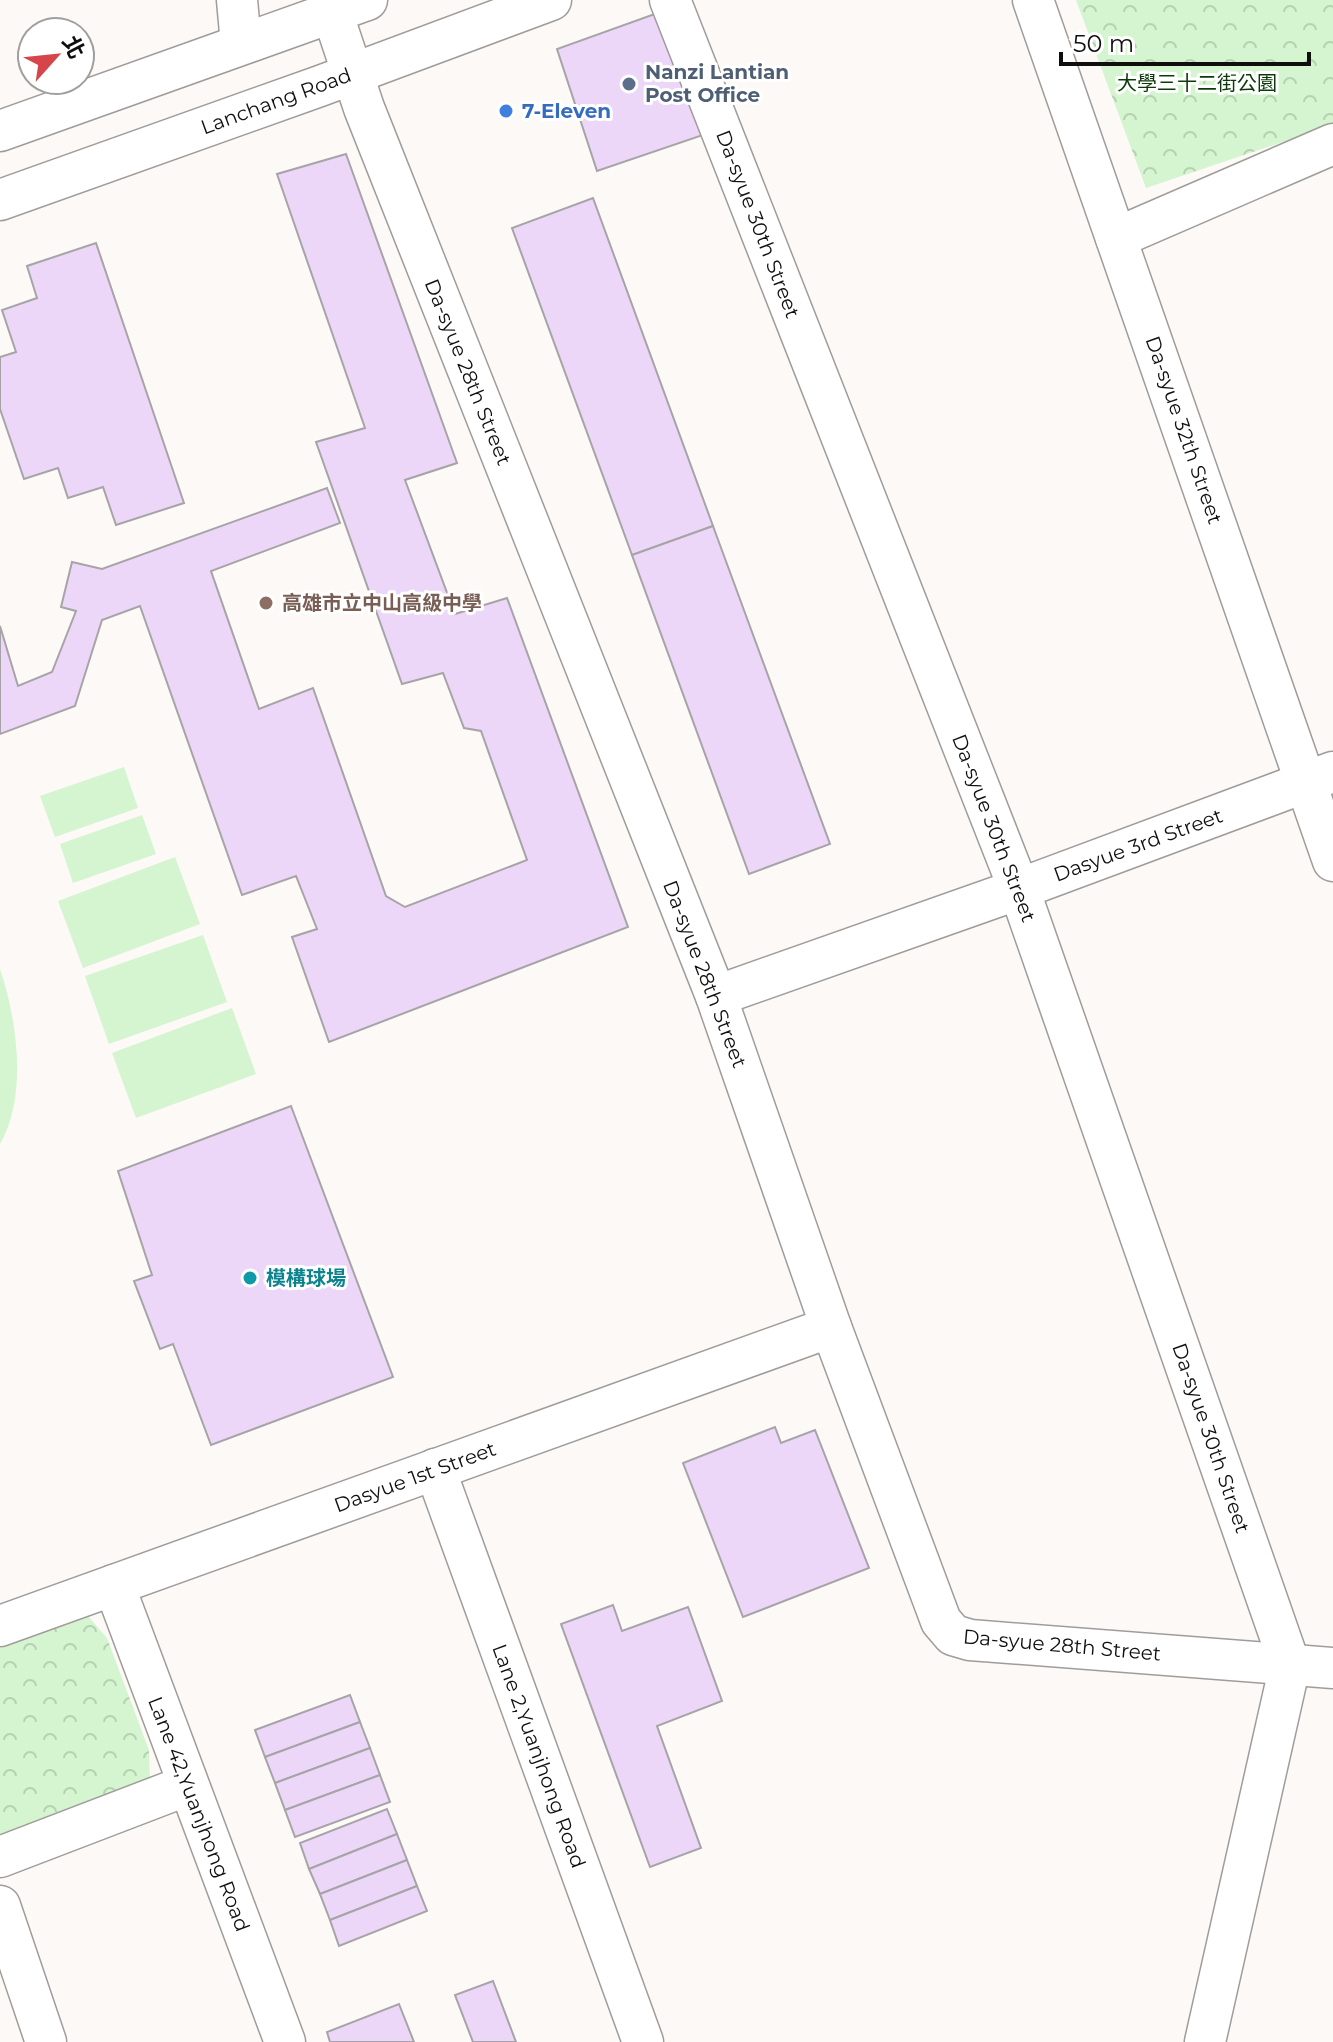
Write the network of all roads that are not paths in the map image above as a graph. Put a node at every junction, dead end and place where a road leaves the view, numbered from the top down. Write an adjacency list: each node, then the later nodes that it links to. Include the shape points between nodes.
1 (237, 0): 6 (street)
2 (551, 0): 7 (street, Lanchang Road)
3 (670, 0): 14 (street, Da-syue 30th Street)
4 (1033, 0): 11 (street, Da-syue 32th Street)
5 (343, 4): 6 (street); 7 (street, Da-syue 28th Street)
6 (241, 44): 8 (street)
7 (352, 74): 10 (street, Lanchang Road); 15 (street, Da-syue 28th Street)
8 (0, 131)
9 (1333, 144): 11 (street)
10 (0, 200)
11 (1116, 238): 12 (street, Da-syue 32th Street)
12 (1320, 777): 13 (street, Da-syue 32th Street); 14 (street, Dasyue 3rd Street)
13 (1333, 861)
14 (1019, 889): 15 (street, Dasyue 3rd Street); 20 (street, Da-syue 30th Street)
15 (716, 996): 16 (street, Da-syue 28th Street)
16 (831, 1327): 17 (street, Dasyue 1st Street); 20 (street, Da-syue 28th Street, via 941,1621 953,1635)
17 (435, 1469): 18 (street, Dasyue 1st Street); 27 (street, Lane 2,Yuanjhong Road)
18 (114, 1585): 19 (street, Dasyue 1st Street); 22 (street, Lane 42,Yuanjhong Road)
19 (0, 1626)
20 (1290, 1665): 21 (street); 28 (street)
21 (1333, 1668)
22 (188, 1785): 23 (street); 26 (street, Lane 42,Yuanjhong Road)
23 (0, 1857)
24 (0, 1906): 25 (street)
25 (46, 2042)
26 (285, 2042)
27 (643, 2042)
28 (1205, 2042)

